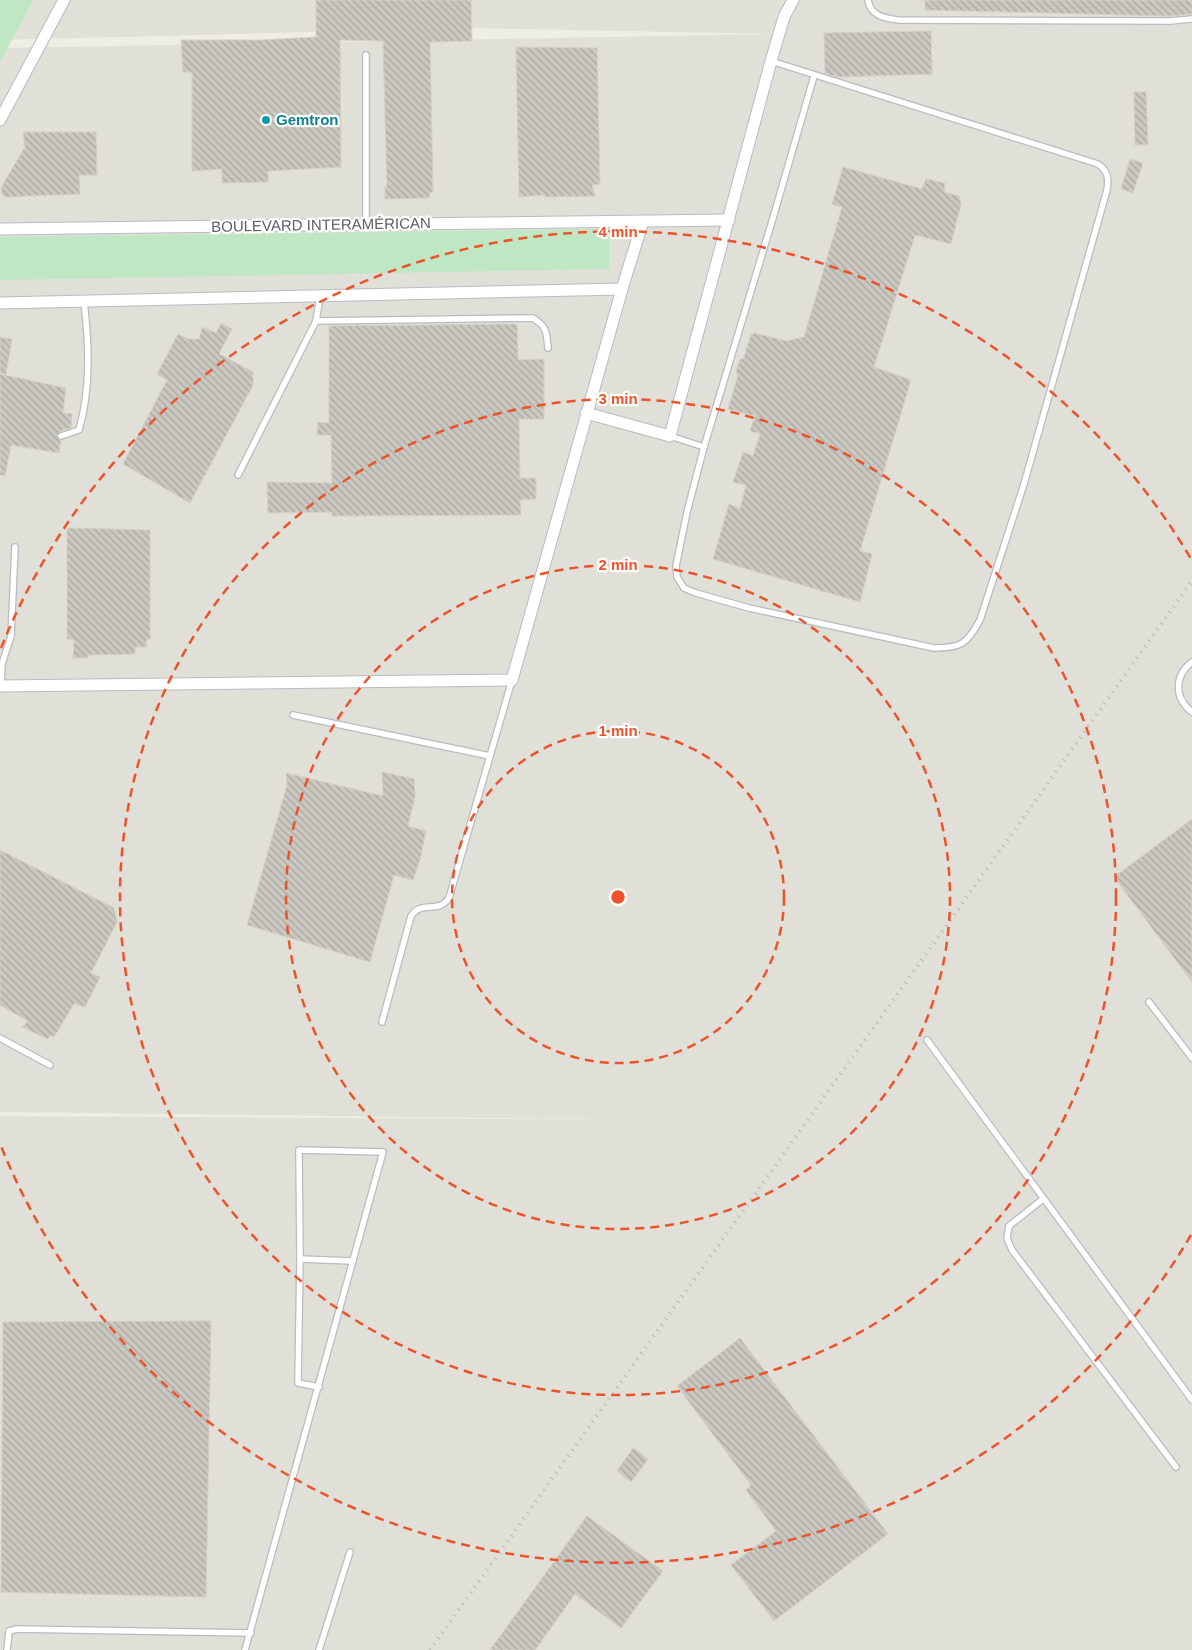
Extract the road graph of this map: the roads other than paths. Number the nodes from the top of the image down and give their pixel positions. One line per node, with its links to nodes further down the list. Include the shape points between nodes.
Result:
1 (64, 0): 8 (street)
2 (793, 0): 6 (street, via 784,17)
3 (868, 0): 4 (lane, via 875,13 898,20)
4 (1192, 19)
5 (366, 54): 11 (lane)
6 (771, 61): 7 (lane); 9 (street)
7 (814, 76): 22 (lane); 22 (lane, via 1098,164 1108,174 1107,190 1024,484 972,636 962,645 934,648 749,608 684,588 676,566)
8 (0, 120)
9 (729, 220): 10 (street, BOULEVARD INTERAMÉRICAN); 21 (street)
10 (643, 221): 11 (street, BOULEVARD INTERAMÉRICAN); 13 (street)
11 (366, 224): 12 (street, BOULEVARD INTERAMÉRICAN)
12 (0, 229)
13 (622, 289): 14 (street); 19 (street)
14 (320, 297): 15 (street); 17 (lane)
15 (84, 301): 16 (street); 20 (lane, via 88,329 85,411 79,430)
16 (0, 303)
17 (316, 321): 18 (lane, via 533,318 546,330); 23 (lane)
18 (548, 348)
19 (586, 413): 21 (street); 26 (street)
20 (61, 436)
21 (670, 436): 22 (lane)
22 (704, 447)
23 (238, 475)
24 (15, 547): 27 (lane, via 11,636 2,664)
25 (1192, 662): 28 (lane, via 1180,675 1178,685 1179,696)
26 (512, 680): 27 (street); 30 (lane)
27 (1, 686)
28 (1192, 712)
29 (293, 716): 30 (lane)
30 (490, 756): 32 (lane, via 449,898 440,906 420,907 411,916)
31 (1149, 1002): 35 (lane)
32 (382, 1022)
33 (0, 1038): 36 (lane)
34 (927, 1040): 37 (lane)
35 (1192, 1058)
36 (50, 1065)
37 (1044, 1199): 41 (lane); 42 (lane, via 1009,1226 1007,1238 1012,1250)
38 (300, 1259): 39 (lane); 39 (lane, via 299,1150 383,1152); 40 (lane, via 298,1383)
39 (353, 1261): 40 (lane)
40 (319, 1387): 44 (lane)
41 (1192, 1400)
42 (1176, 1467)
43 (350, 1552): 47 (lane)
44 (250, 1633): 45 (lane, via 17,1629 9,1631); 46 (lane)
45 (7, 1650)
46 (245, 1650)
47 (320, 1650)

